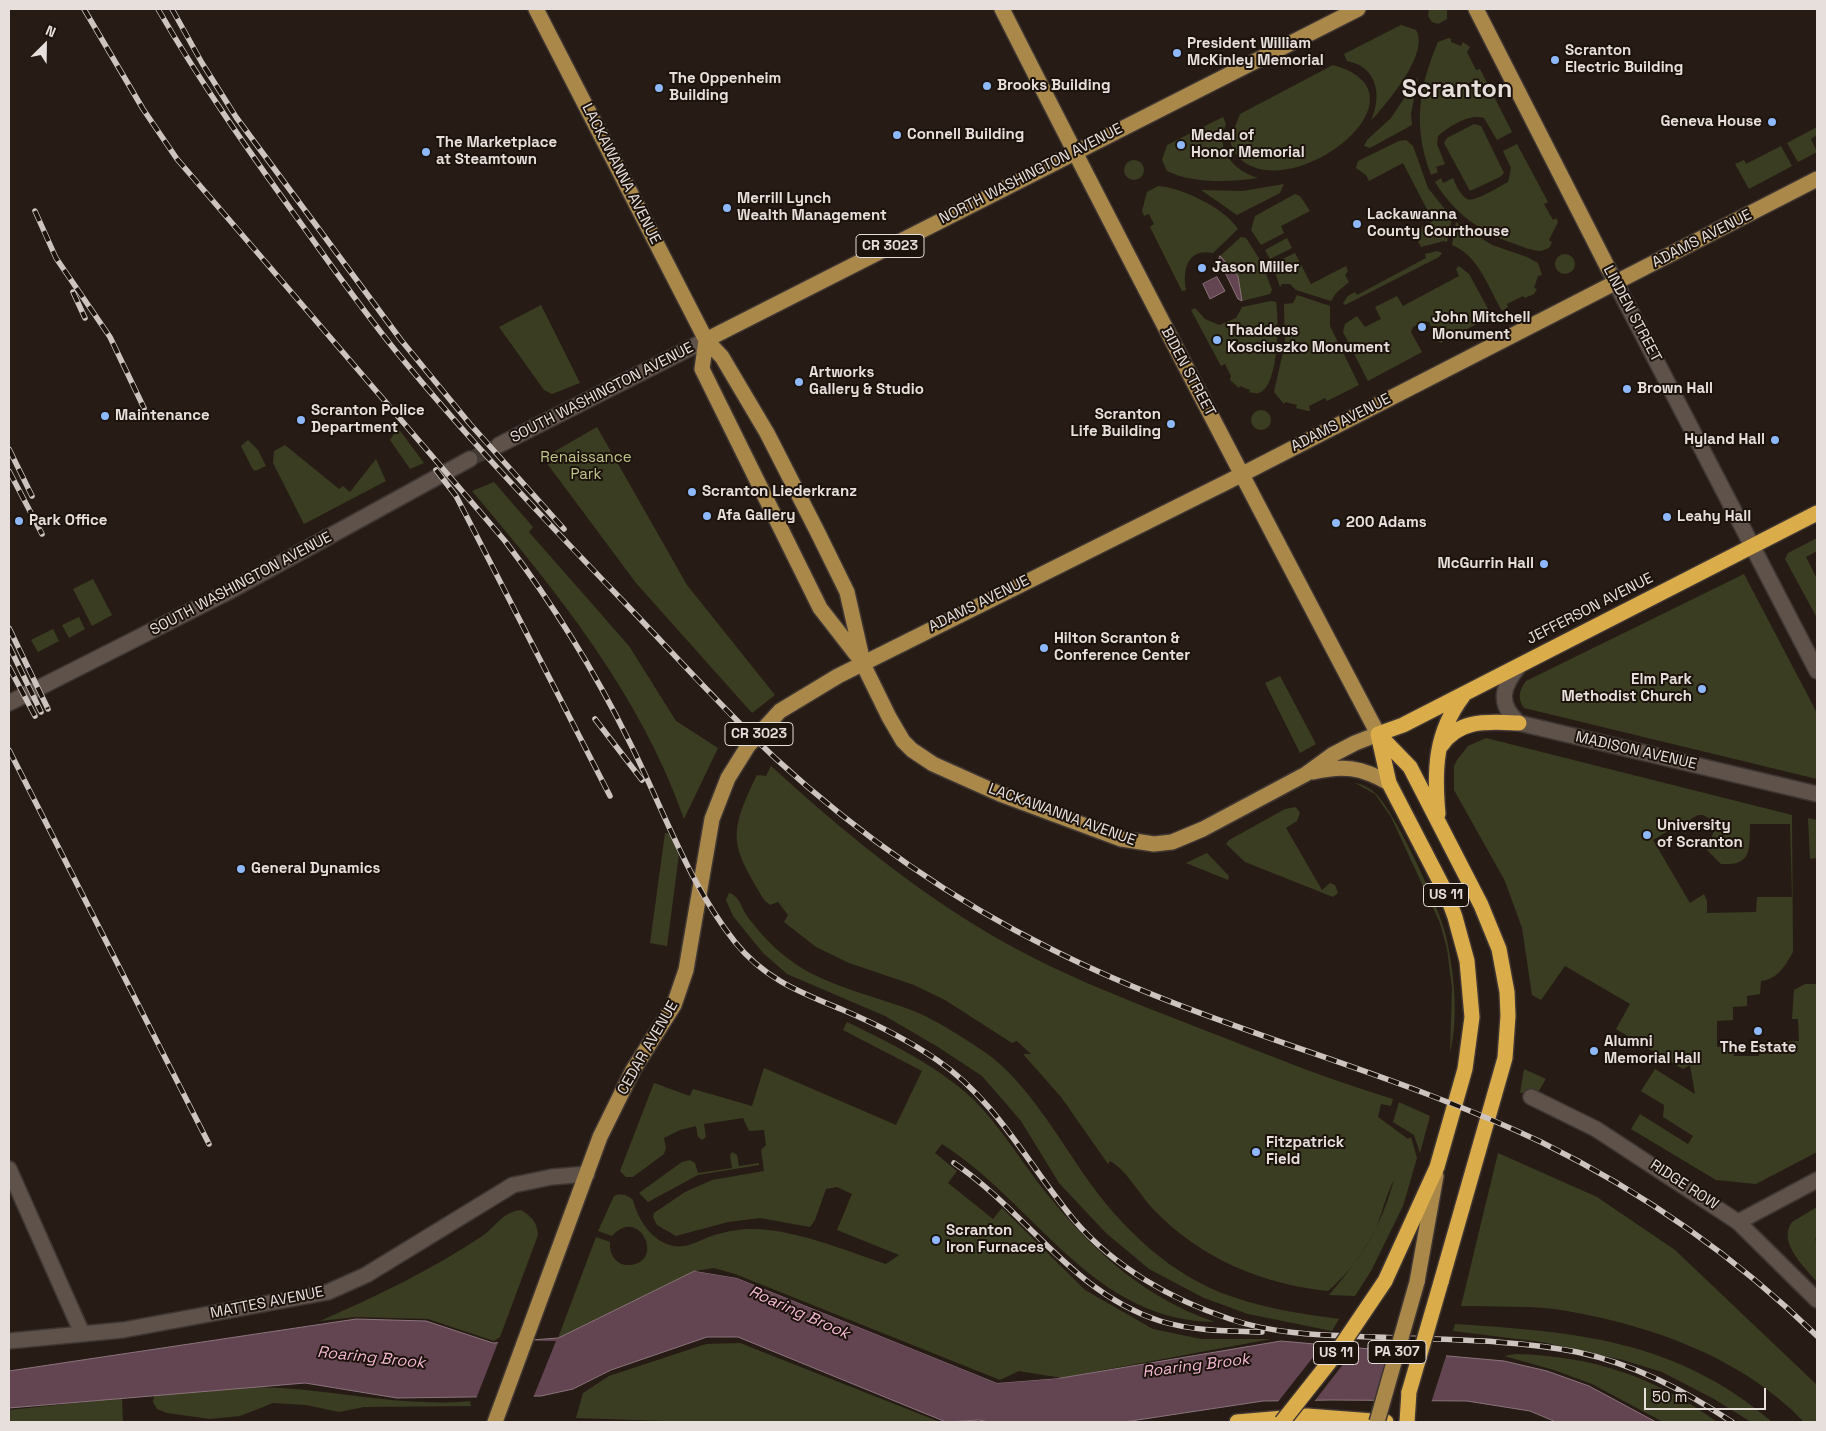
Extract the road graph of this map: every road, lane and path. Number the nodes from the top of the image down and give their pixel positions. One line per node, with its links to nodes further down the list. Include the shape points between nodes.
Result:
1 (1002, 9): 5 (main road, BIDEN STREET)
2 (1358, 9): 5 (main road, NORTH WASHINGTON AVENUE / CR 3023)
3 (1476, 9): 7 (main road, LINDEN STREET)
4 (540, 10): 9 (main road, LACKAWANNA AVENUE)
5 (1075, 152): 9 (main road, NORTH WASHINGTON AVENUE / CR 3023); 12 (main road, BIDEN STREET, via 1192,382)
6 (1817, 179): 8 (main road, ADAMS AVENUE)
7 (1608, 268): 8 (street, LINDEN STREET)
8 (1615, 283): 12 (main road, ADAMS AVENUE); 14 (street, LINDEN STREET)
9 (706, 340): 10 (street, SOUTH WASHINGTON AVENUE); 15 (main road, LACKAWANNA AVENUE, via 722,357 767,433 847,592); 15 (main road, LACKAWANNA AVENUE, via 702,369 820,608)
10 (499, 445)
11 (470, 459): 19 (street, SOUTH WASHINGTON AVENUE, via 228,592)
12 (1243, 473): 15 (main road, ADAMS AVENUE); 21 (main road, BIDEN STREET)
13 (1817, 512): 14 (highway, JEFFERSON AVENUE / US 11)
14 (1754, 545): 16 (highway, JEFFERSON AVENUE / US 11); 17 (street, LINDEN STREET)
15 (862, 662): 23 (main road, LACKAWANNA AVENUE, via 896,730 922,758 1000,794 1121,839 1138,843 1172,842); 30 (main road, CEDAR AVENUE / CR 3023, via 780,711 748,746 712,819 688,963 680,990 633,1070 600,1136)
16 (1519, 666): 18 (highway, JEFFERSON AVENUE / US 11); 20 (street, via 1507,683 1504,701 1506,709)
17 (1817, 671)
18 (1466, 693): 21 (highway, JEFFERSON AVENUE / US 11); 22 (highway, US 11, via 1446,722)
19 (9, 702)
20 (1519, 724): 22 (highway, via 1487,722 1462,726 1445,740); 25 (street, MADISON AVENUE)
21 (1378, 734): 23 (main road, LACKAWANNA AVENUE, via 1332,755); 24 (highway, US 11); 26 (highway, via 1410,767)
22 (1437, 752): 26 (highway, US 11)
23 (1306, 774): 24 (main road, LACKAWANNA AVENUE, via 1345,768 1362,771)
24 (1389, 783): 28 (highway, US 11, via 1447,895 1462,939 1470,981 1472,1017 1469,1052)
25 (1817, 794)
26 (1438, 823): 36 (highway, US 11, bridge, via 1481,905 1499,949 1508,1016 1500,1078)
27 (1530, 1096): 32 (street, RIDGE ROW, via 1596,1129)
28 (1437, 1167): 39 (highway, US 11, bridge, via 1385,1281 1349,1336); 40 (main road, PA 307, bridge, via 1417,1282)
29 (9, 1170): 34 (street)
30 (587, 1174): 34 (street, MATTES AVENUE, via 538,1178 514,1186 366,1275 328,1292 123,1330); 37 (main road, CEDAR AVENUE)
31 (1817, 1180): 32 (street)
32 (1738, 1222): 33 (street, RIDGE ROW)
33 (1817, 1300)
34 (82, 1333): 35 (street, MATTES AVENUE)
35 (9, 1341)
36 (1410, 1392): 42 (main road, US 11); 43 (highway)
37 (495, 1422)
38 (1236, 1422): 41 (highway, via 1307,1416)
39 (1282, 1422)
40 (1377, 1422)
41 (1386, 1422)
42 (1400, 1422)
43 (1407, 1422)

